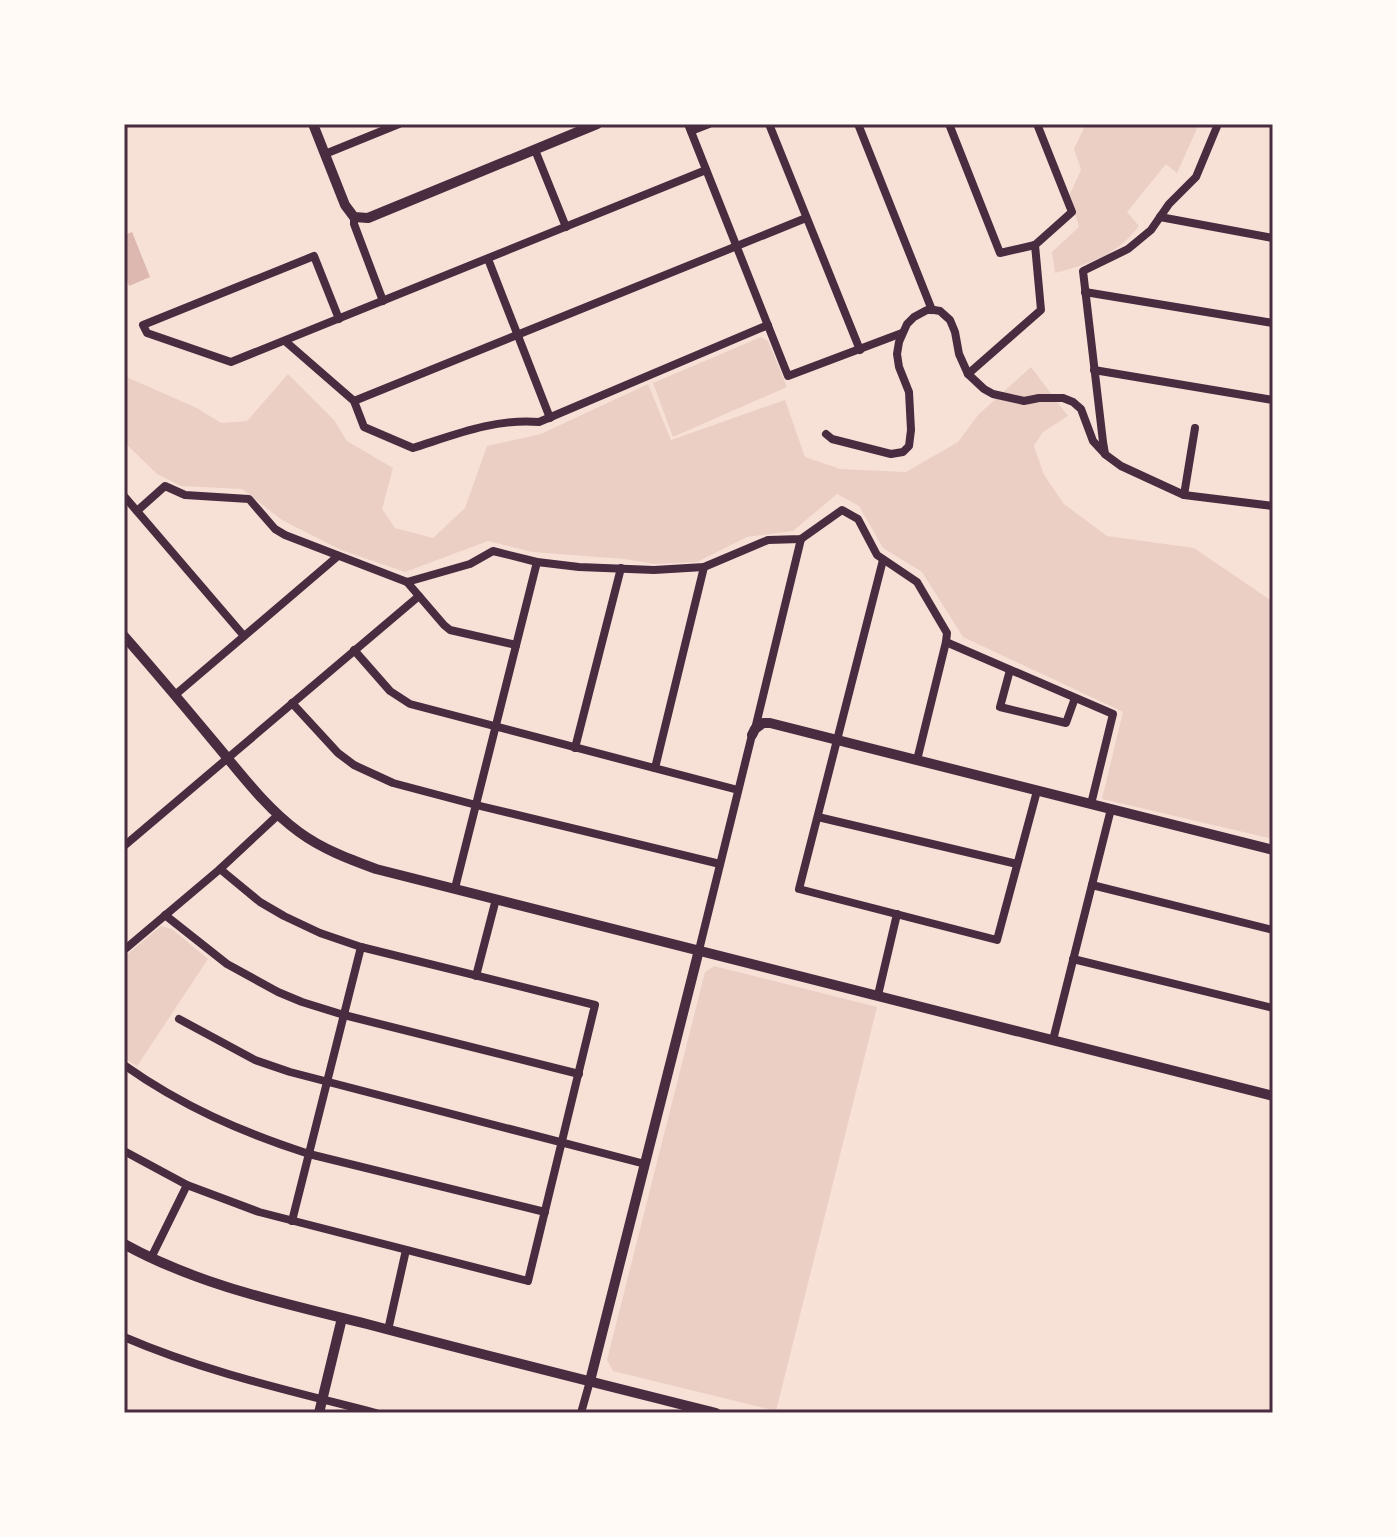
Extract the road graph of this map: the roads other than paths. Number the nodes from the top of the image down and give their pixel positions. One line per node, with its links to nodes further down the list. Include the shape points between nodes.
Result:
1 (313, 124): 13 (street)
2 (399, 124): 13 (street)
3 (597, 124): 10 (street)
4 (709, 124): 11 (street)
5 (769, 124): 17 (street)
6 (858, 124): 25 (street)
7 (949, 124): 20 (street, via 1000,253)
8 (1037, 124): 20 (street, via 1072,212)
9 (1218, 124): 16 (street, via 1196,177)
10 (585, 126): 12 (street)
11 (689, 128): 14 (street)
12 (535, 150): 15 (street, via 368,218); 18 (street)
13 (325, 154): 15 (street)
14 (706, 170): 18 (street); 21 (street)
15 (354, 217): 24 (street)
16 (1160, 217): 19 (street); 23 (street, via 1128,249 1083,271)
17 (806, 218): 21 (street); 32 (street)
18 (566, 227): 22 (street)
19 (1273, 238)
20 (1035, 245): 34 (street, via 1041,310)
21 (737, 246): 28 (street); 30 (street)
22 (488, 259): 24 (street); 30 (street)
23 (1085, 292): 27 (street); 33 (street)
24 (383, 301): 26 (street)
25 (932, 310): 29 (street, via 914,317); 34 (street, via 950,320)
26 (339, 319): 31 (street); 31 (street, via 314,256 143,325 147,333 231,362)
27 (1273, 323)
28 (768, 325): 32 (street, via 788,376); 37 (street)
29 (902, 333): 32 (street); 39 (street, via 897,354 909,392 909,446 891,454)
30 (517, 335): 36 (street); 37 (street)
31 (285, 341): 36 (street)
32 (860, 350)
33 (1094, 370): 35 (street); 40 (street)
34 (968, 374): 40 (street, via 998,396 1073,402)
35 (1273, 400)
36 (354, 401): 37 (street, via 364,427 413,448 485,426)
37 (550, 418)
38 (1195, 428): 41 (street)
39 (826, 434)
40 (1106, 455): 41 (street)
41 (1184, 495): 43 (street)
42 (124, 496): 44 (street)
43 (1273, 506)
44 (137, 511): 46 (street, via 165,486 185,495 249,499 275,529); 54 (street)
45 (801, 539): 47 (street, via 842,510 858,519); 49 (street, via 768,540); 63 (street)
46 (338, 556): 51 (street); 54 (street)
47 (883, 560): 55 (street, via 917,582 947,633); 64 (street)
48 (537, 562): 50 (street); 51 (street, via 493,551 470,564); 56 (street)
49 (704, 567): 50 (street); 68 (street)
50 (621, 568): 65 (street)
51 (407, 582): 52 (street)
52 (419, 596): 56 (street, via 450,630); 57 (street)
53 (124, 636): 59 (street)
54 (244, 636): 59 (street)
55 (946, 642): 58 (street); 67 (street)
56 (516, 645): 62 (street)
57 (354, 650): 61 (street); 62 (street, via 399,699)
58 (1010, 670): 60 (street); 60 (street, via 1000,707 1066,723)
59 (175, 695): 66 (street)
60 (1075, 698): 71 (street, via 1113,714)
61 (292, 703): 66 (street); 72 (street, via 354,765 393,783)
62 (495, 727): 65 (street); 72 (street)
63 (754, 732): 64 (street, via 770,723); 69 (street)
64 (838, 740): 67 (street); 75 (street)
65 (575, 748): 68 (street)
66 (228, 758): 74 (street); 76 (street)
67 (917, 760): 70 (street)
68 (655, 768): 69 (street)
69 (738, 790): 78 (street)
70 (1037, 791): 71 (street); 79 (street)
71 (1091, 804): 73 (street)
72 (476, 805): 78 (street); 82 (street)
73 (1111, 809): 77 (street); 81 (street)
74 (278, 815): 80 (street); 82 (street, via 328,850 376,869)
75 (818, 817): 79 (street); 84 (street, via 799,889)
76 (124, 846)
77 (1273, 850)
78 (720, 864): 89 (street)
79 (1017, 864): 84 (street, via 997,940)
80 (220, 869): 85 (street); 87 (street, via 284,916)
81 (1092, 885): 86 (street); 90 (street)
82 (455, 888): 83 (street)
83 (496, 899): 89 (street); 91 (street)
84 (897, 914): 92 (street)
85 (165, 915): 88 (street); 94 (street, via 257,981)
86 (1273, 930)
87 (361, 947): 91 (street); 94 (street)
88 (124, 950)
89 (699, 950): 92 (street); 104 (street)
90 (1073, 959): 93 (street); 96 (street)
91 (476, 976): 98 (street, via 595,1005)
92 (878, 995): 96 (street)
93 (1273, 1008)
94 (344, 1015): 98 (street); 99 (street)
95 (179, 1019): 99 (street, via 255,1060)
96 (1053, 1040): 100 (street)
97 (124, 1065): 103 (street, via 208,1116)
98 (579, 1074): 101 (street)
99 (327, 1083): 101 (street); 103 (street)
100 (1273, 1096)
101 (562, 1143): 104 (street); 106 (street)
102 (124, 1151): 105 (street)
103 (309, 1154): 106 (street); 107 (street)
104 (645, 1164): 114 (street)
105 (187, 1185): 107 (street); 110 (street)
106 (545, 1212): 109 (street, via 528,1281)
107 (292, 1221): 109 (street)
108 (124, 1244): 110 (street)
109 (406, 1250): 112 (street)
110 (151, 1258): 111 (street, via 233,1289)
111 (342, 1318): 112 (street); 115 (street)
112 (388, 1330): 114 (street)
113 (124, 1337): 115 (street, via 211,1370)
114 (590, 1381): 118 (street); 119 (street)
115 (322, 1399): 116 (street); 117 (street)
116 (319, 1413)
117 (376, 1413)
118 (581, 1413)
119 (716, 1413)

